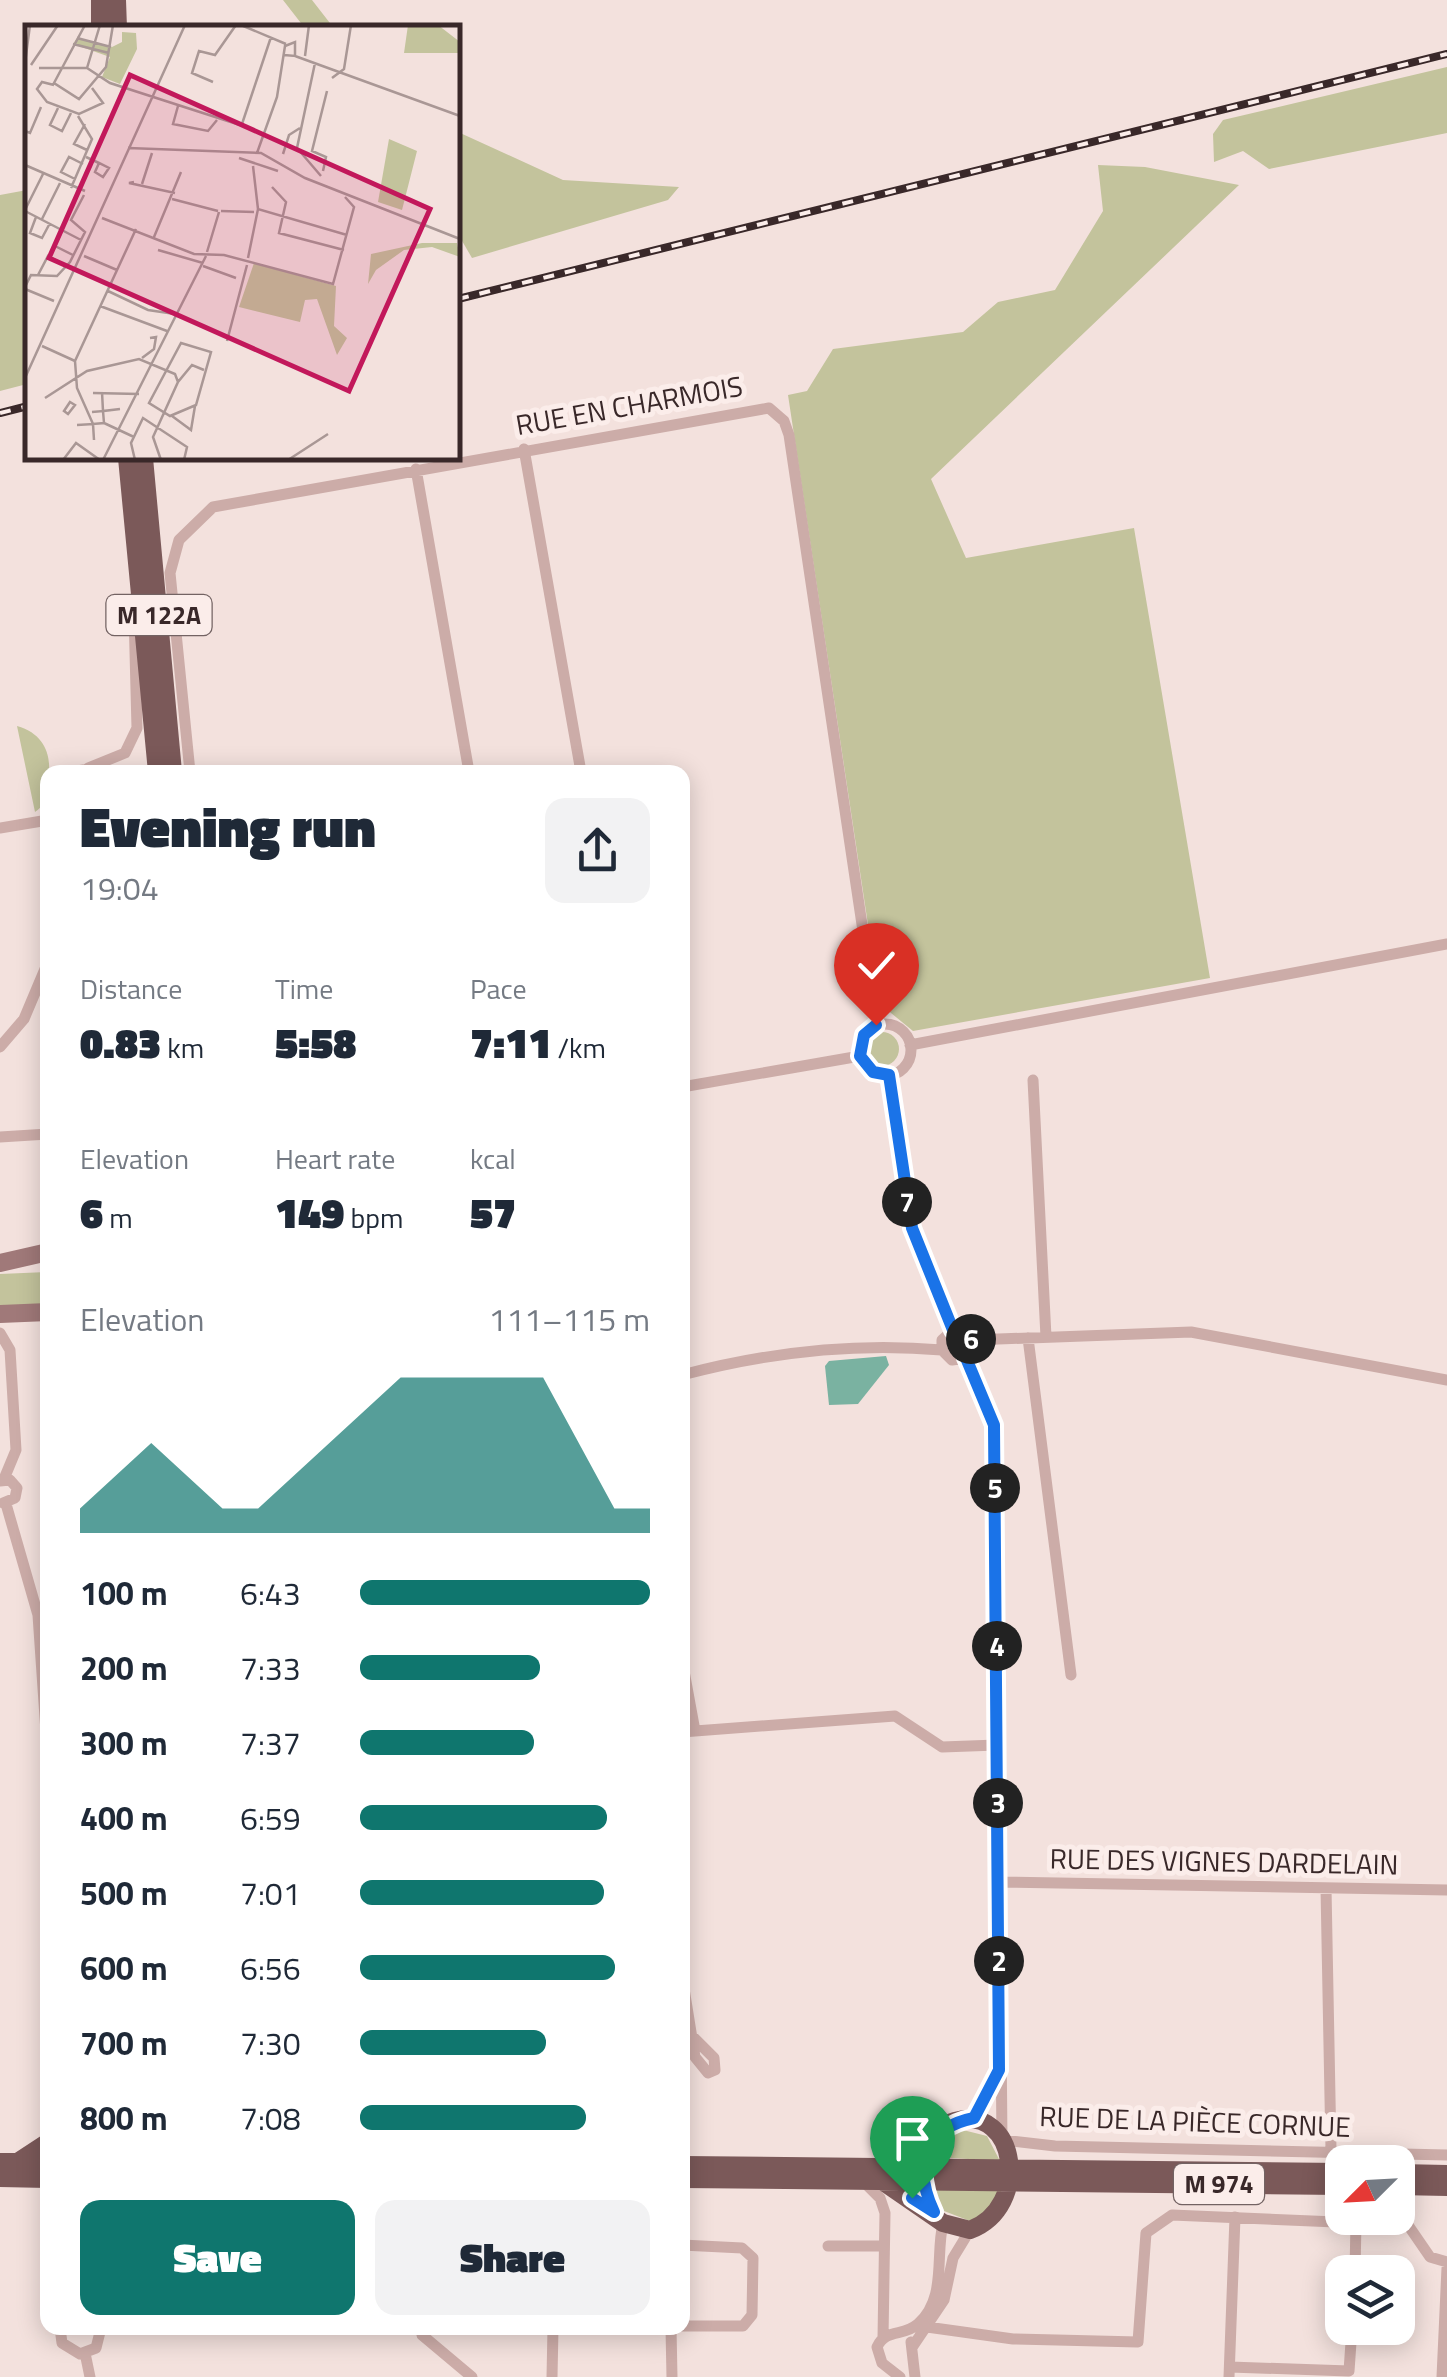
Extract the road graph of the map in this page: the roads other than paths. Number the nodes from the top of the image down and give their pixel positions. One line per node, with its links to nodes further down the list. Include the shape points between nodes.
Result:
1 (117, 0): 2 (main road)
2 (118, 25)
3 (524, 450): 6 (street, RUE EN CHARMOIS); 13 (street); 18 (street, RUE EN CHARMOIS, via 760,407 784,421)
4 (127, 460): 7 (main road, M 122A)
5 (144, 460): 10 (main road, M 122A)
6 (416, 469): 11 (street, RUE EN CHARMOIS, via 225,505 199,516 180,540 170,573); 12 (street)
7 (137, 564): 8 (street, via 137,728 125,753); 9 (main road, M 122A)
8 (102, 765)
9 (156, 765)
10 (172, 765)
11 (189, 765)
12 (469, 765)
13 (580, 765)
14 (40, 820): 15 (street)
15 (0, 828)
16 (1447, 944): 19 (street)
17 (40, 981): 20 (street, via 24,1019)
18 (876, 1025): 19 (street, via 897,1027); 21 (street, via 864,1035)
19 (910, 1045): 22 (street, via 908,1062)
20 (0, 1047)
21 (860, 1056): 22 (street, via 873,1072); 24 (street)
22 (889, 1075): 32 (street, via 912,1228)
23 (1033, 1080): 34 (street)
24 (690, 1086)
25 (40, 1134): 26 (street)
26 (0, 1137)
27 (40, 1254): 29 (main road)
28 (40, 1265): 29 (main road)
29 (0, 1266)
30 (0, 1314): 31 (main road)
31 (40, 1314)
32 (953, 1330): 36 (street); 37 (street)
33 (0, 1332): 41 (street, via 10,1350 16,1450)
34 (1046, 1337): 35 (street); 40 (street, via 1191,1332)
35 (1028, 1338): 36 (street); 44 (street)
36 (972, 1340): 38 (street)
37 (942, 1350): 38 (street, via 952,1360); 39 (street, via 893,1344 821,1348)
38 (966, 1358): 46 (street, via 994,1425)
39 (690, 1373)
40 (1446, 1384)
41 (2, 1480): 42 (street, via 17,1488 16,1498)
42 (3, 1503): 43 (street)
43 (40, 1631)
44 (1071, 1675)
45 (690, 1732): 46 (street, via 894,1716 942,1747)
46 (997, 1746): 47 (street)
47 (1000, 1882): 48 (street, RUE DES VIGNES DARDELAIN); 52 (street)
48 (1326, 1888): 49 (street, RUE DES VIGNES DARDELAIN); 56 (street)
49 (1447, 1890)
50 (690, 2017): 51 (street)
51 (694, 2038)
52 (999, 2070): 53 (street); 55 (street)
53 (974, 2118): 54 (main road); 55 (main road)
54 (937, 2133): 66 (main road); 69 (main road)
55 (1002, 2140): 58 (street, RUE DE LA PIÈCE CORNUE); 70 (main road); 71 (main road)
56 (1332, 2145)
57 (40, 2148): 63 (main road)
58 (1325, 2150)
59 (1415, 2154): 60 (street, RUE DE LA PIÈCE CORNUE)
60 (1447, 2155)
61 (40, 2163): 63 (main road)
62 (690, 2165): 69 (main road, M 974)
63 (13, 2168): 68 (main road); 72 (main road); 76 (main road)
64 (1325, 2172): 71 (main road, M 974)
65 (1415, 2173): 67 (main road)
66 (924, 2174): 69 (main road, M 974); 70 (main road, M 974); 79 (main road)
67 (1447, 2174)
68 (40, 2176)
69 (876, 2176): 73 (main road, M 974); 79 (main road); 86 (street)
70 (1009, 2176): 71 (main road, M 974); 78 (main road)
71 (1052, 2176): 74 (main road, M 974); 78 (main road)
72 (0, 2178)
73 (690, 2179)
74 (1325, 2185)
75 (1415, 2186): 77 (main road)
76 (40, 2187)
77 (1447, 2187)
78 (1005, 2203): 82 (main road, via 994,2218)
79 (938, 2218): 82 (main road); 90 (street, via 935,2299 918,2324)
80 (1236, 2218): 81 (street); 89 (street, via 1162,2218 1146,2233 1138,2342 1017,2339); 100 (street)
81 (1325, 2221)
82 (970, 2230): 89 (street)
83 (1415, 2235): 87 (street, via 1430,2258)
84 (690, 2245): 88 (street, via 742,2248 753,2258 752,2315 743,2326)
85 (828, 2246): 86 (street)
86 (884, 2246): 96 (street)
87 (1447, 2265): 107 (street)
88 (690, 2326)
89 (927, 2327): 98 (street)
90 (900, 2333): 96 (street); 98 (street)
91 (62, 2335): 99 (street, via 66,2347)
92 (100, 2335): 99 (street)
93 (422, 2335): 103 (street)
94 (553, 2335): 104 (street)
95 (672, 2335): 105 (street)
96 (883, 2338): 101 (street, via 877,2353)
97 (1351, 2345): 100 (street, via 1349,2370)
98 (913, 2350): 101 (street); 106 (street)
99 (85, 2354): 102 (street)
100 (1230, 2372)
101 (896, 2373)
102 (90, 2377)
103 (472, 2377)
104 (552, 2377)
105 (672, 2377)
106 (915, 2377)
107 (1442, 2377)

